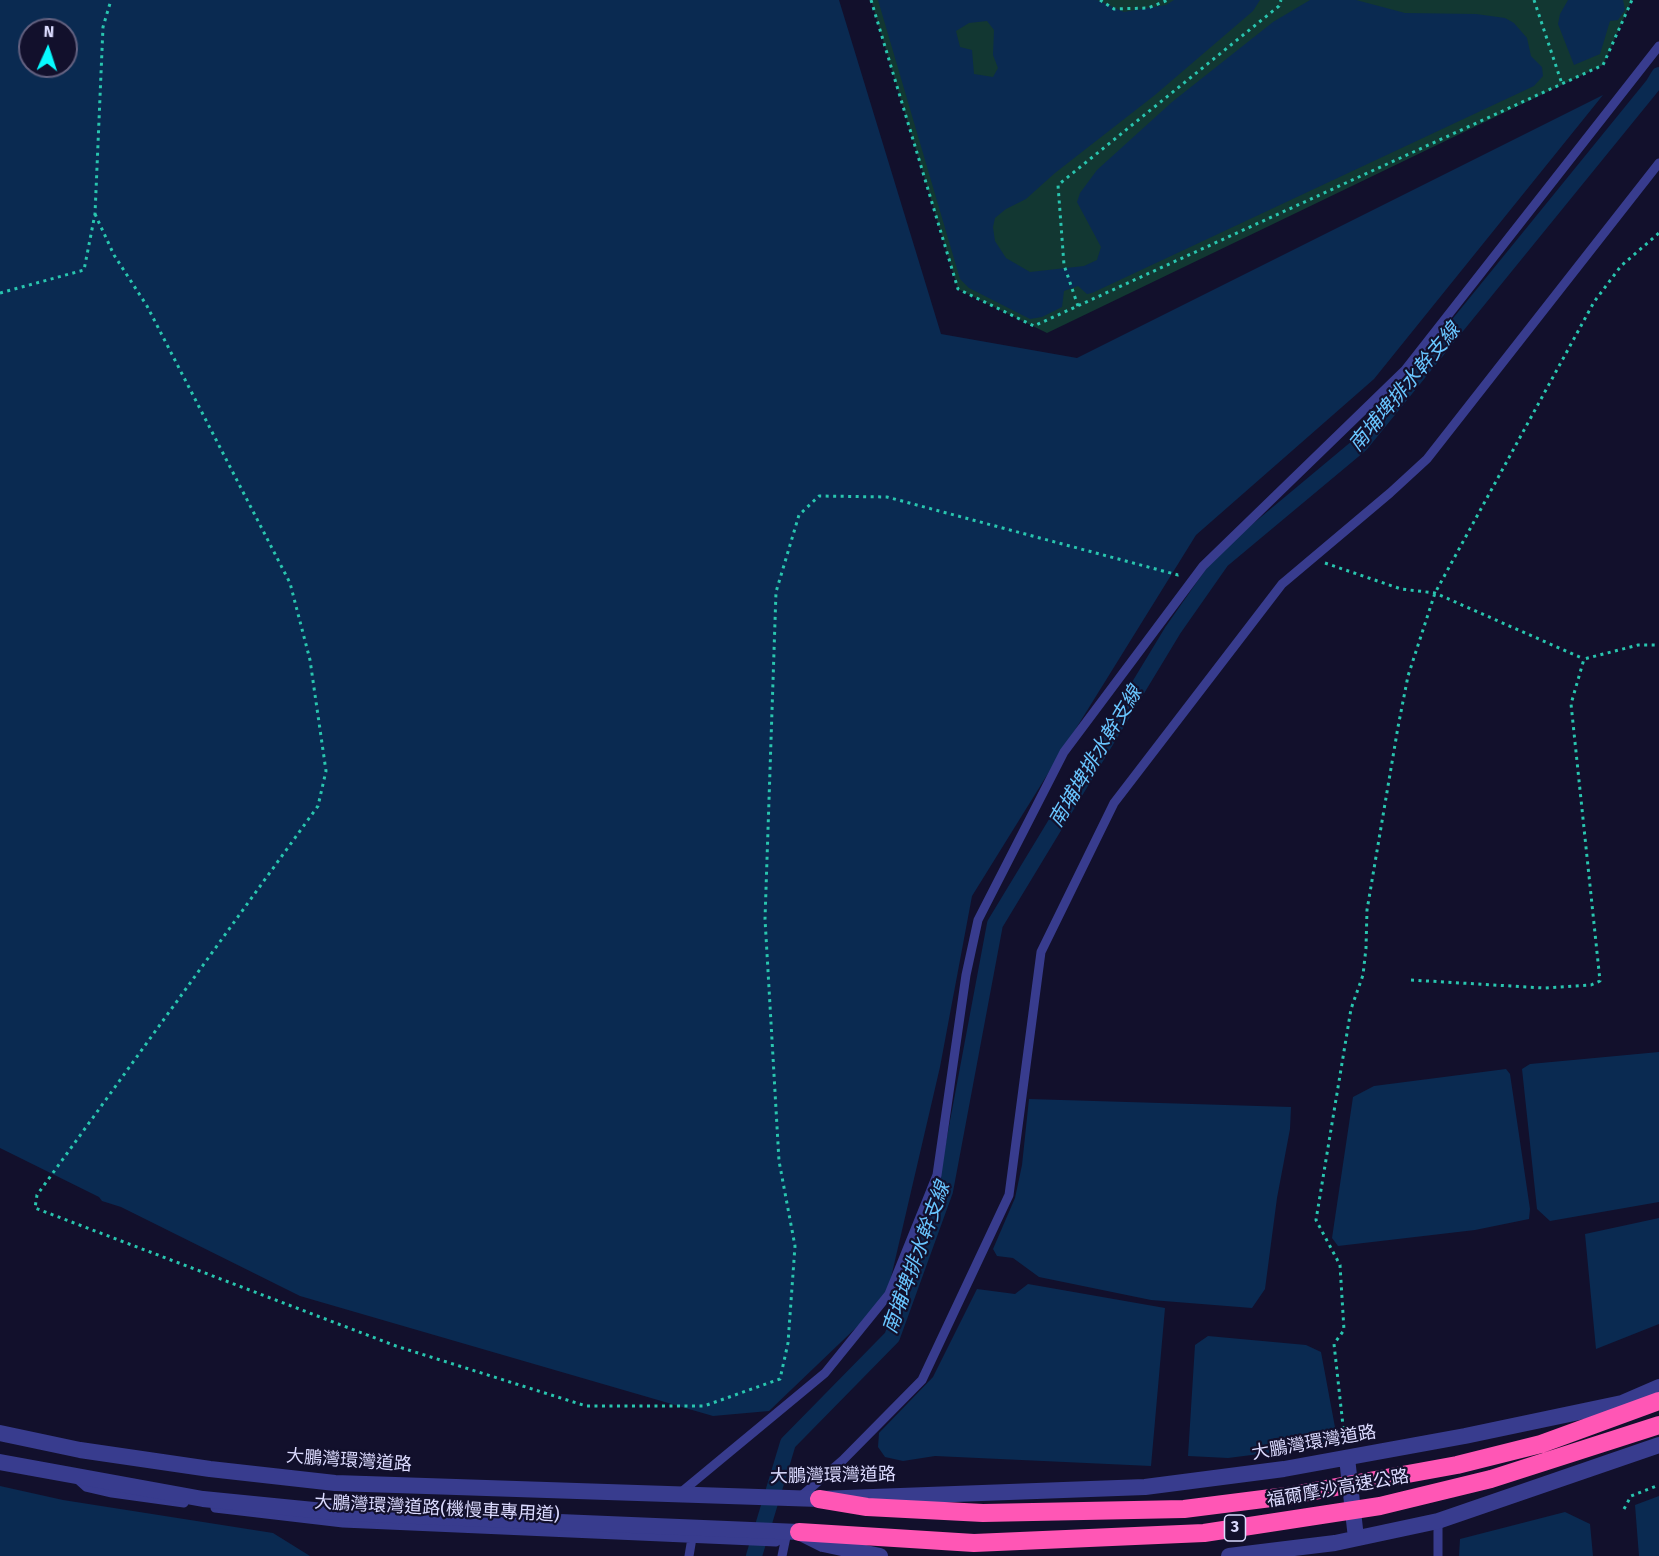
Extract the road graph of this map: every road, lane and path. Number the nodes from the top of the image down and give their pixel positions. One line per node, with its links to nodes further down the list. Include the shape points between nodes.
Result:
1 (111, 0): 11 (path, via 103,27)
2 (870, 0): 14 (path, via 958,289 1035,326)
3 (1100, 0): 4 (path, via 1114,9 1148,8)
4 (1168, 0)
5 (1281, 0): 14 (path, via 1279,6 1058,185 1064,266)
6 (1534, 0): 9 (path)
7 (1632, 0): 9 (path, via 1603,65)
8 (1659, 46): 16 (lane, via 1405,370)
9 (1562, 84): 14 (path)
10 (1659, 163): 15 (lane, via 1427,459)
11 (95, 214): 13 (path, via 84,270); 16 (path, via 290,583 310,660 326,771 318,806 37,1195 35,1208 396,1346 586,1406 704,1406 780,1379 788,1343 795,1246 779,1161 765,919 776,592 800,515 819,496 887,496 1178,575)
12 (1659, 233): 17 (path, via 1621,266 1594,303)
13 (0, 293)
14 (1078, 306)
15 (1312, 558): 17 (path, via 1401,589); 32 (lane, via 1282,584 1114,803 1041,952 1009,1195 922,1380 843,1460)
16 (1203, 566): 31 (lane, via 1064,752 978,920 966,975 937,1174 889,1294 825,1373)
17 (1435, 593): 19 (path); 27 (path, via 1408,676 1398,727 1367,910 1363,975 1351,1009 1316,1220 1340,1265 1344,1330 1334,1344)
18 (1659, 645): 19 (path, via 1638,645)
19 (1584, 659): 20 (path, via 1571,704 1600,981 1544,988)
20 (1412, 980)
21 (1659, 1387): 27 (street, 大鵬灣環灣道路, via 1622,1403)
22 (1659, 1401): 33 (highway, 福爾摩沙高速公路 / 3, via 1540,1444 1457,1464 1287,1496 1185,1509 983,1513 867,1507)
23 (1659, 1425): 37 (highway, 福爾摩沙高速公路 / 3, via 1491,1479 1380,1506 1204,1533 974,1544)
24 (0, 1432): 26 (street, 大鵬灣環灣道路)
25 (1659, 1445): 35 (street)
26 (80, 1450): 29 (street); 31 (street, 大鵬灣環灣道路, via 335,1483)
27 (1347, 1458): 33 (street, 大鵬灣環灣道路, via 1145,1487); 39 (street)
28 (0, 1462): 29 (street)
29 (74, 1477): 36 (street, via 203,1499 344,1513); 38 (lane, 大鵬灣環灣道路(機慢車專用道), via 86,1487 112,1493 343,1523)
30 (1659, 1485): 34 (path, via 1631,1496)
31 (679, 1494): 32 (street, 大鵬灣環灣道路)
32 (798, 1498): 33 (street, 大鵬灣環灣道路)
33 (819, 1499)
34 (1624, 1509)
35 (1438, 1521): 39 (street); 44 (lane)
36 (725, 1534): 37 (street); 38 (lane, 大鵬灣環灣道路(機慢車專用道))
37 (789, 1534): 41 (lane); 42 (street)
38 (692, 1538): 40 (lane)
39 (1356, 1538): 43 (street)
40 (689, 1556)
41 (782, 1556)
42 (880, 1556)
43 (1229, 1556)
44 (1438, 1556)

